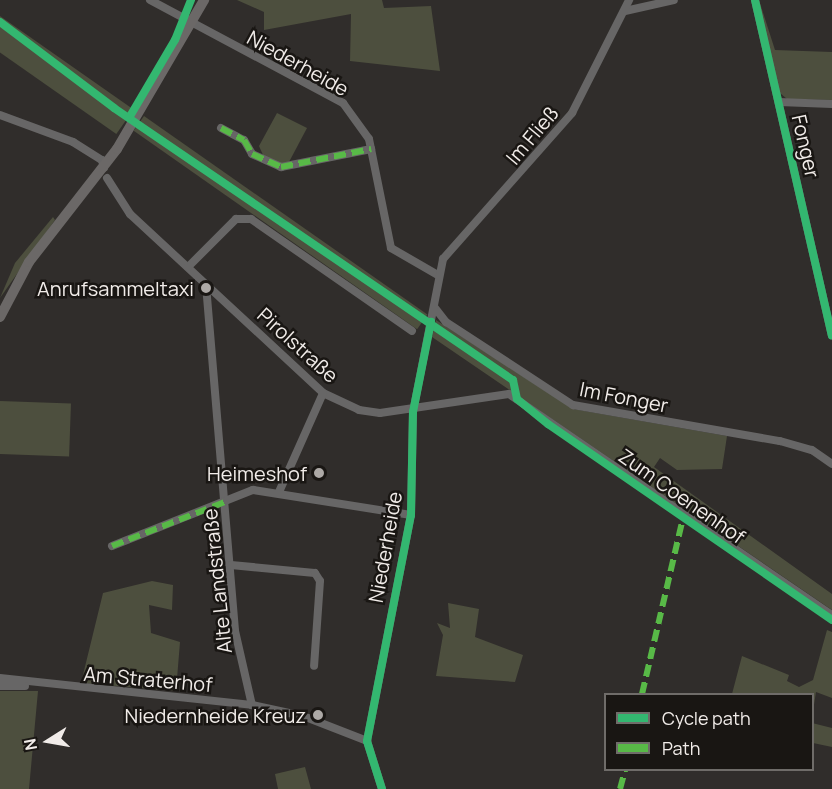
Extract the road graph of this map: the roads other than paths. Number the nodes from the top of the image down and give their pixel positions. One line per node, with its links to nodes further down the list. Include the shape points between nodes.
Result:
1 (150, 0): 7 (street, Niederheide)
2 (204, 0): 7 (street)
3 (629, 0): 6 (street, Im Fließ)
4 (674, 0): 6 (street)
5 (755, 0): 8 (street, Fonger)
6 (625, 11): 15 (street, Im Fließ, via 572,113 450,246)
7 (191, 23): 12 (street, Niederheide, via 343,103); 13 (street)
8 (778, 102): 9 (street); 20 (street, Fonger)
9 (832, 104)
10 (0, 115): 13 (street, via 73,142 102,160)
11 (221, 128): 12 (street, via 244,140 252,154 281,167)
12 (371, 149): 15 (street, Niederheide, via 391,248)
13 (106, 173): 14 (street, via 130,214); 18 (street, via 29,262)
14 (188, 267): 16 (street); 19 (street, via 236,219 251,219)
15 (438, 275): 17 (street, Niederheide)
16 (206, 285): 21 (street, Pirolstraße); 25 (street, Alte Landstraße)
17 (435, 308): 22 (street, Niederheide); 23 (street, Im Fonger, via 446,322 573,405 780,441 812,450)
18 (0, 317)
19 (412, 331)
20 (832, 335)
21 (323, 393): 22 (street, Pirolstraße, via 359,410); 24 (street)
22 (413, 412): 26 (street, Niederheide); 29 (street, Zum Coenenhof, via 509,394)
23 (832, 464)
24 (279, 492): 25 (street, via 253,490); 26 (street)
25 (225, 502): 27 (street); 28 (street, Alte Landstraße)
26 (411, 515): 33 (street, Niederheide)
27 (112, 546)
28 (231, 565): 30 (street, via 315,573 320,581); 32 (street, Alte Landstraße, via 236,631)
29 (831, 617)
30 (314, 666)
31 (1, 685): 32 (street, Am Straterhof, via 41,685)
32 (252, 705): 33 (street, via 320,721)
33 (366, 741): 34 (street)
34 (382, 789)

